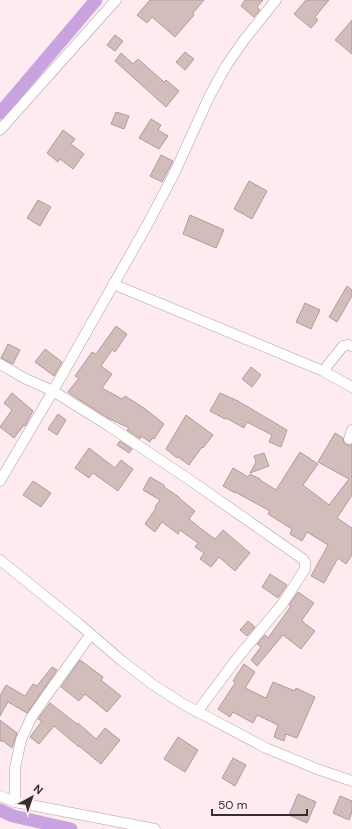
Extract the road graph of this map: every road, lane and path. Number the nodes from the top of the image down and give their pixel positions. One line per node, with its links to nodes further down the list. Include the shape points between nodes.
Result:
1 (116, 0): 3 (street)
2 (276, 0): 4 (street, via 244,40 223,72 159,204)
3 (0, 130)
4 (113, 284): 7 (street); 9 (street)
5 (352, 346): 7 (street, via 343,346)
6 (0, 364): 9 (street)
7 (322, 371): 8 (street)
8 (352, 387)
9 (53, 391): 10 (street); 13 (street, via 187,478 305,562 305,569 282,603)
10 (0, 481)
11 (0, 560): 12 (street)
12 (91, 634): 13 (street, via 152,684); 16 (street, via 31,718 21,740 15,768)
13 (197, 712): 14 (street, via 266,748)
14 (352, 782)
15 (0, 796): 16 (street)
16 (15, 802): 17 (street)
17 (154, 829)

